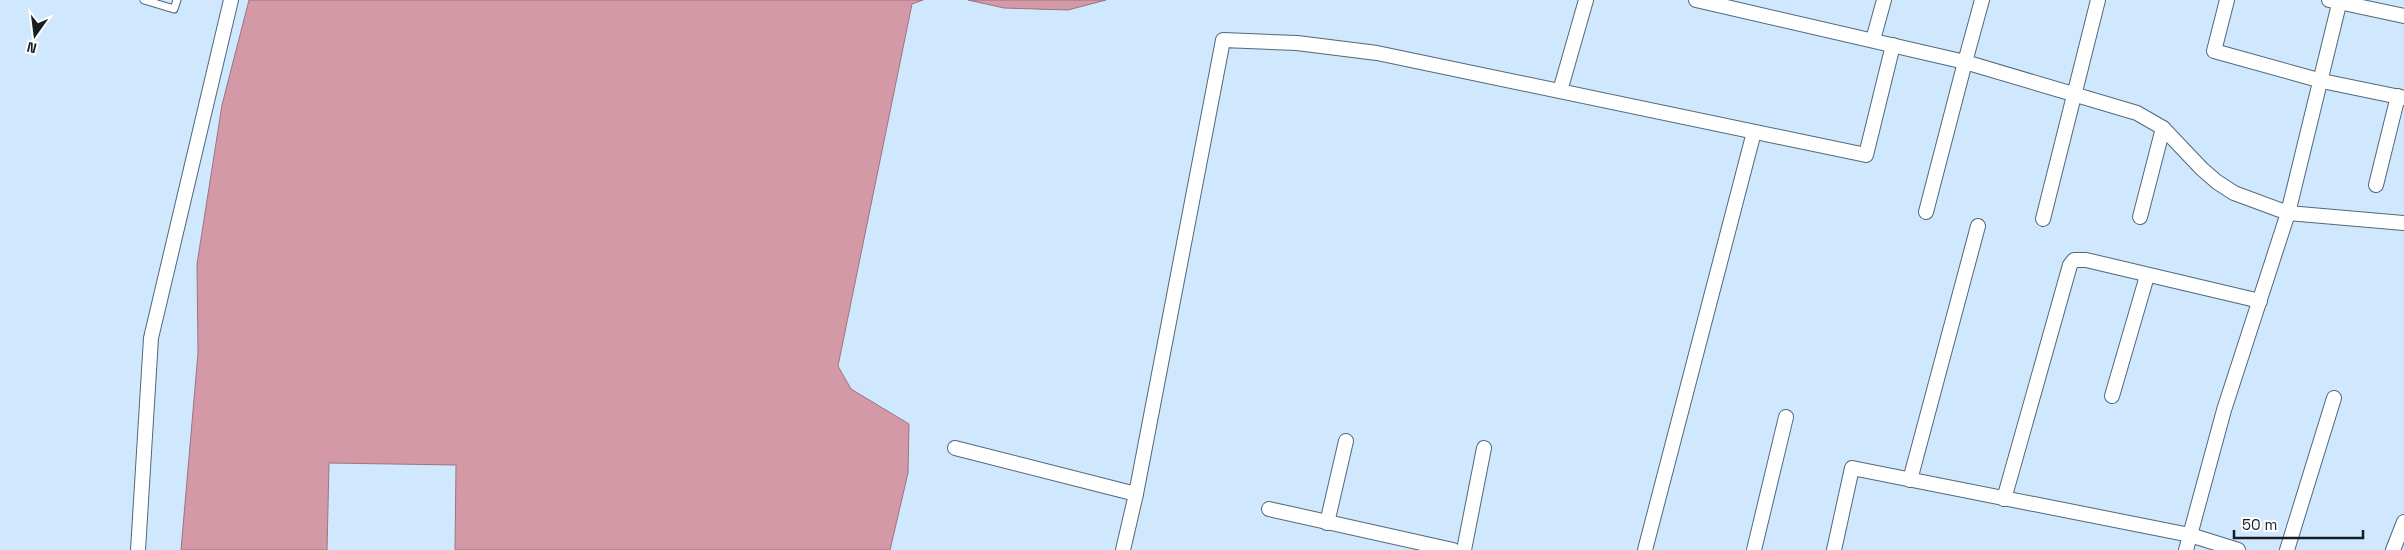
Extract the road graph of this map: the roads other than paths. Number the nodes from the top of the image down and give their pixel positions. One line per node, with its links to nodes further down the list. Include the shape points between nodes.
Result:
1 (144, 0): 2 (lane, via 174,9)
2 (177, 0)
3 (231, 0): 43 (street, via 152,338)
4 (1586, 0): 16 (street)
5 (1696, 0): 12 (street)
6 (1884, 0): 12 (street)
7 (1982, 0): 14 (street)
8 (2098, 0): 17 (street)
9 (2227, 0): 15 (street, via 2214,51)
10 (2336, 1): 11 (street); 15 (street)
11 (2404, 16)
12 (1873, 40): 13 (street)
13 (1893, 45): 14 (street); 20 (street, via 1866,155)
14 (1965, 62): 17 (street); 22 (street)
15 (2322, 81): 18 (street); 23 (street)
16 (1560, 91): 20 (street); 37 (street, via 1377,53 1223,40)
17 (2076, 94): 19 (street, via 2137,113); 25 (street)
18 (2401, 97): 21 (street)
19 (2163, 128): 23 (street, via 2217,182 2234,193); 24 (street)
20 (1754, 132): 47 (street)
21 (2376, 185)
22 (1926, 212)
23 (2288, 213): 26 (street); 29 (street)
24 (2140, 217)
25 (2043, 219)
26 (2404, 223)
27 (1978, 226): 36 (street)
28 (2147, 276): 29 (street); 30 (street); 38 (street, via 2086,260 2074,260 2070,265)
29 (2260, 301): 42 (street, via 2224,410)
30 (2112, 396)
31 (2334, 398): 52 (street)
32 (1786, 417): 48 (street)
33 (1346, 441): 41 (street)
34 (955, 448): 37 (street)
35 (1484, 448): 46 (street)
36 (1910, 480): 38 (street); 49 (street, via 1852,468)
37 (1136, 494): 44 (street)
38 (2004, 499): 42 (street)
39 (1269, 510): 41 (street)
40 (2404, 522): 53 (street)
41 (1327, 523): 45 (street)
42 (2190, 535): 50 (street); 51 (street)
43 (138, 550)
44 (1123, 550)
45 (1453, 550)
46 (1464, 550)
47 (1645, 550)
48 (1754, 550)
49 (1834, 550)
50 (2186, 550)
51 (2238, 550)
52 (2287, 550)
53 (2393, 550)

